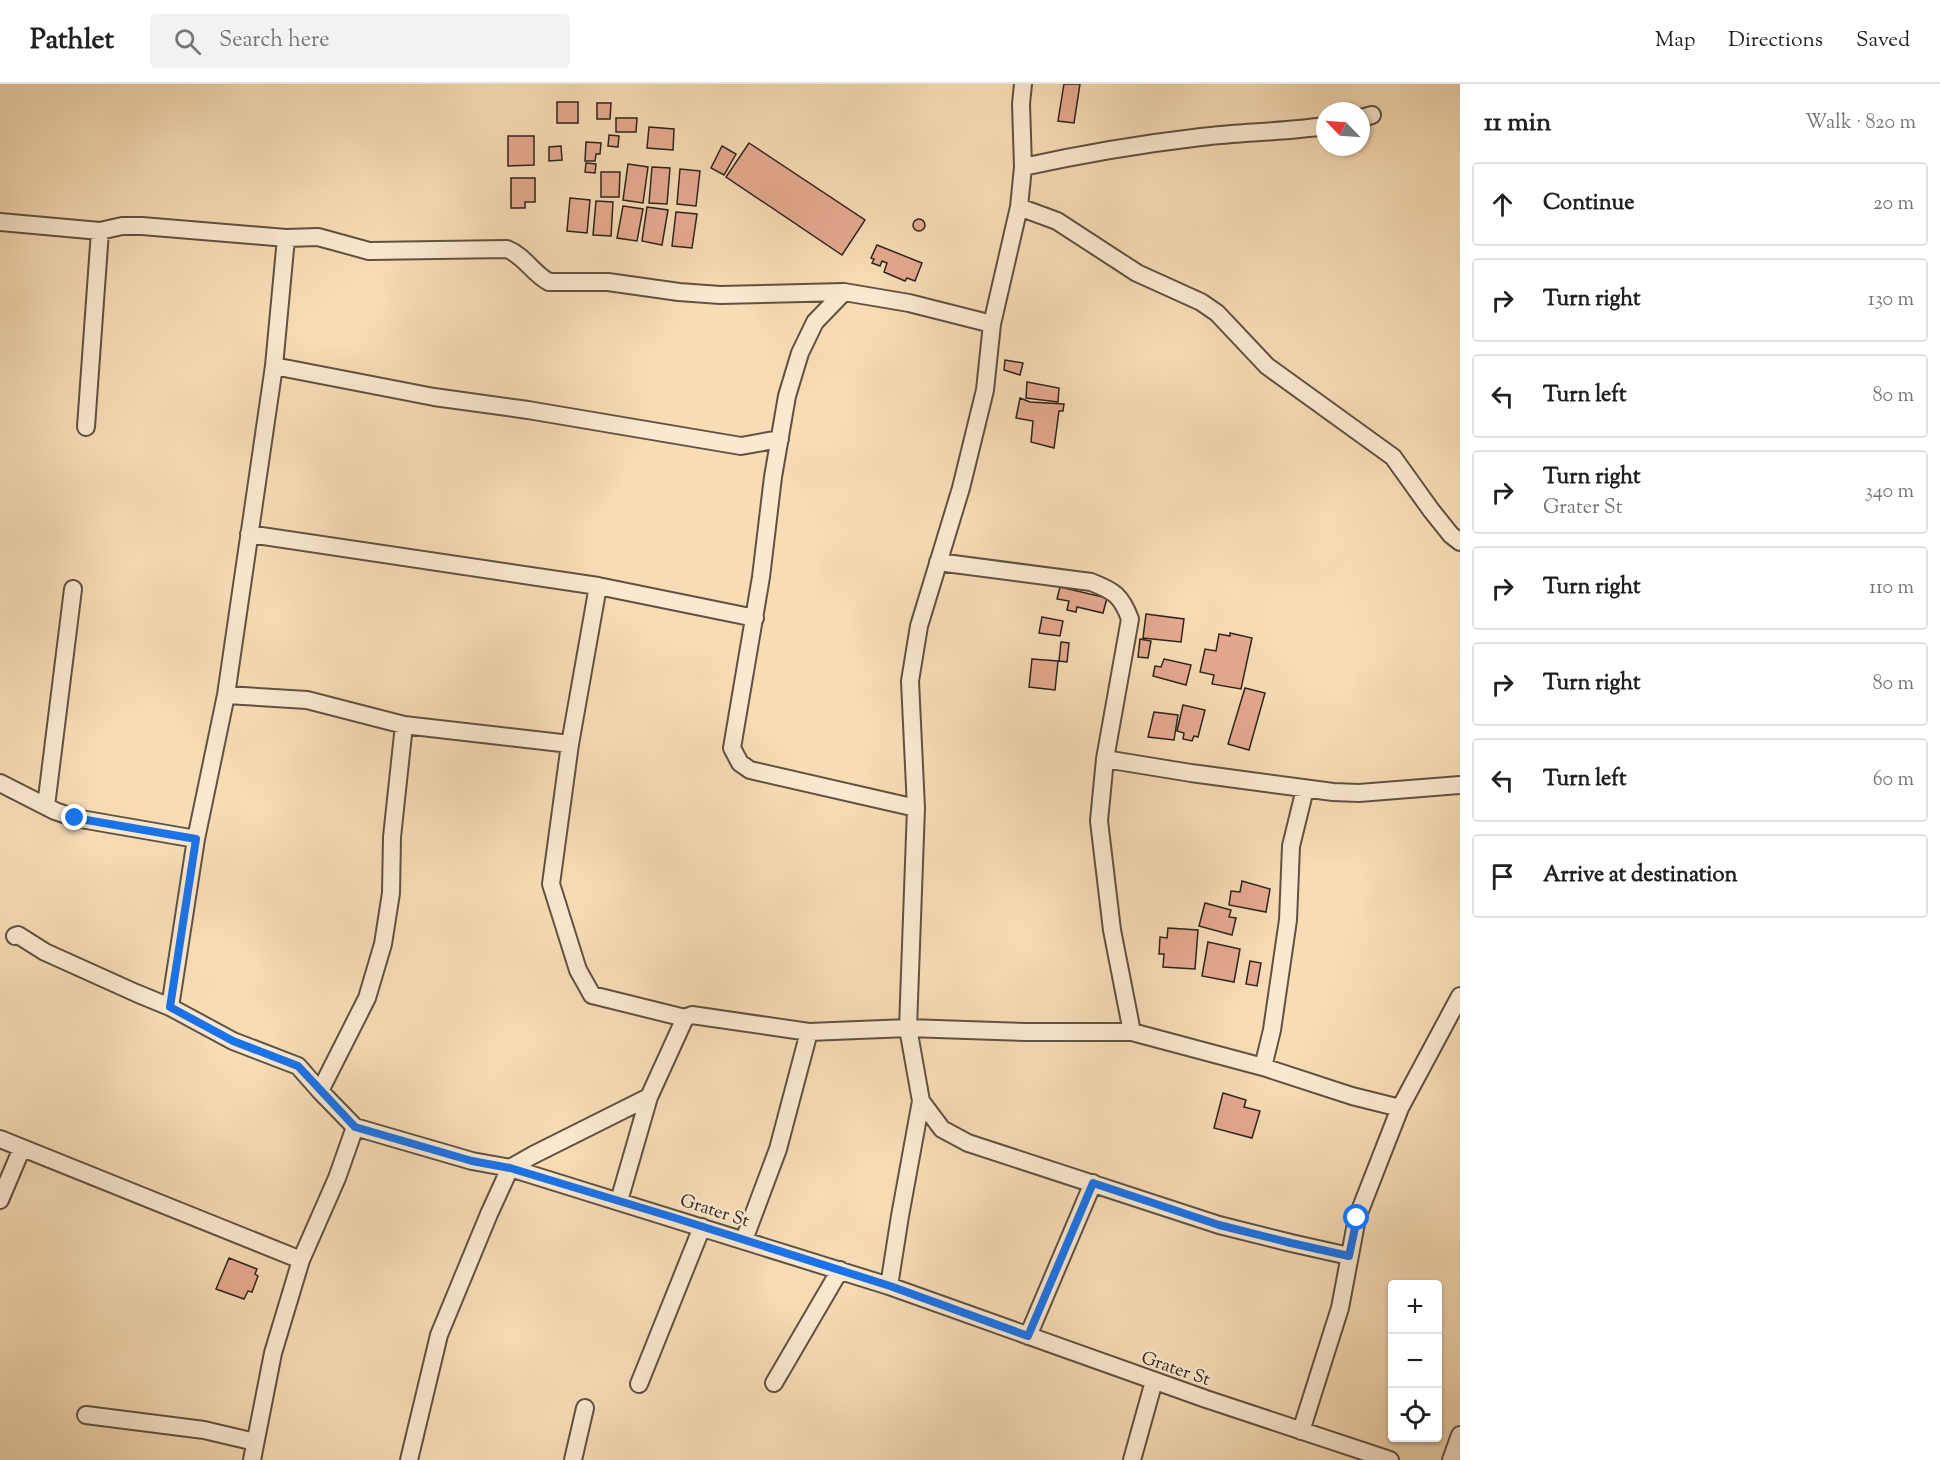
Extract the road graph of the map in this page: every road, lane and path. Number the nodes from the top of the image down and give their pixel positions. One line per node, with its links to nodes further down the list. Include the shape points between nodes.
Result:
1 (1023, 84): 3 (street)
2 (1316, 127): 3 (street, via 1202,137)
3 (1023, 167): 4 (street)
4 (1019, 207): 9 (street); 14 (street, via 1058,221 1137,273 1217,313 1267,366 1393,457)
5 (0, 222): 6 (street)
6 (100, 231): 7 (street, via 142,226); 11 (street)
7 (286, 238): 8 (street, via 318,237 369,251 507,249 518,253 549,282 608,282 720,295); 10 (street)
8 (844, 292): 9 (street); 12 (street, via 815,322 800,353)
9 (992, 324): 15 (street, via 985,390)
10 (274, 366): 12 (street, via 434,398 730,444); 13 (street)
11 (86, 427)
12 (780, 439): 18 (street)
13 (249, 534): 16 (street); 19 (street)
14 (1460, 543)
15 (938, 562): 22 (street, via 1091,582 1111,590 1124,604 1131,619); 27 (street, via 919,626 910,681)
16 (598, 586): 18 (street); 21 (street)
17 (73, 589): 26 (street)
18 (755, 618): 27 (street, via 732,748 740,764 750,770)
19 (226, 695): 20 (street, via 308,700); 28 (street)
20 (404, 725): 21 (street); 38 (street, via 392,837 391,893 383,944 366,998)
21 (570, 744): 32 (street, via 551,884 578,970 592,995)
22 (1105, 759): 25 (street); 36 (street, via 1099,820 1112,930)
23 (0, 783): 26 (street)
24 (1460, 784): 25 (street, via 1359,793)
25 (1305, 789): 37 (street, via 1291,846 1288,920)
26 (46, 806): 28 (street, via 75,818)
27 (916, 808): 34 (street)
28 (196, 839): 31 (street)
29 (15, 936): 31 (street)
30 (1460, 996): 33 (street)
31 (170, 1007): 38 (street, via 233,1041 298,1066)
32 (685, 1018): 35 (street, via 692,1015); 39 (street)
33 (1455, 1018): 41 (street)
34 (908, 1028): 35 (street); 36 (street); 40 (street)
35 (809, 1032): 50 (street, via 778,1149)
36 (1132, 1032): 37 (street)
37 (1263, 1067): 41 (street)
38 (320, 1091): 42 (street)
39 (648, 1097): 45 (street); 48 (street)
40 (921, 1101): 46 (street, via 942,1129 968,1143); 54 (street)
41 (1400, 1107): 51 (street, via 1357,1218)
42 (355, 1127): 45 (street, Grater St); 52 (street, via 338,1178)
43 (0, 1139): 44 (street)
44 (22, 1148): 47 (street); 52 (street)
45 (510, 1168): 48 (street, Grater St); 65 (street, via 439,1335)
46 (1093, 1183): 51 (street, via 1219,1225); 55 (street)
47 (0, 1200)
48 (619, 1201): 49 (street, Grater St)
49 (702, 1227): 50 (street, Grater St); 58 (street)
50 (744, 1240): 53 (street, Grater St)
51 (1349, 1256): 61 (street, via 1340,1308)
52 (301, 1260): 63 (street, via 273,1353)
53 (840, 1270): 54 (street, Grater St); 57 (street)
54 (890, 1286): 55 (street, Grater St)
55 (1028, 1336): 56 (street, Grater St)
56 (1154, 1381): 61 (street, Grater St); 67 (street)
57 (774, 1383)
58 (639, 1384)
59 (585, 1408): 66 (street)
60 (86, 1415): 63 (street, via 204,1430)
61 (1301, 1431): 68 (street, Grater St)
62 (1460, 1435): 69 (street)
63 (255, 1442): 64 (street)
64 (252, 1460)
65 (409, 1460)
66 (573, 1460)
67 (1132, 1460)
68 (1390, 1460)
69 (1451, 1460)

